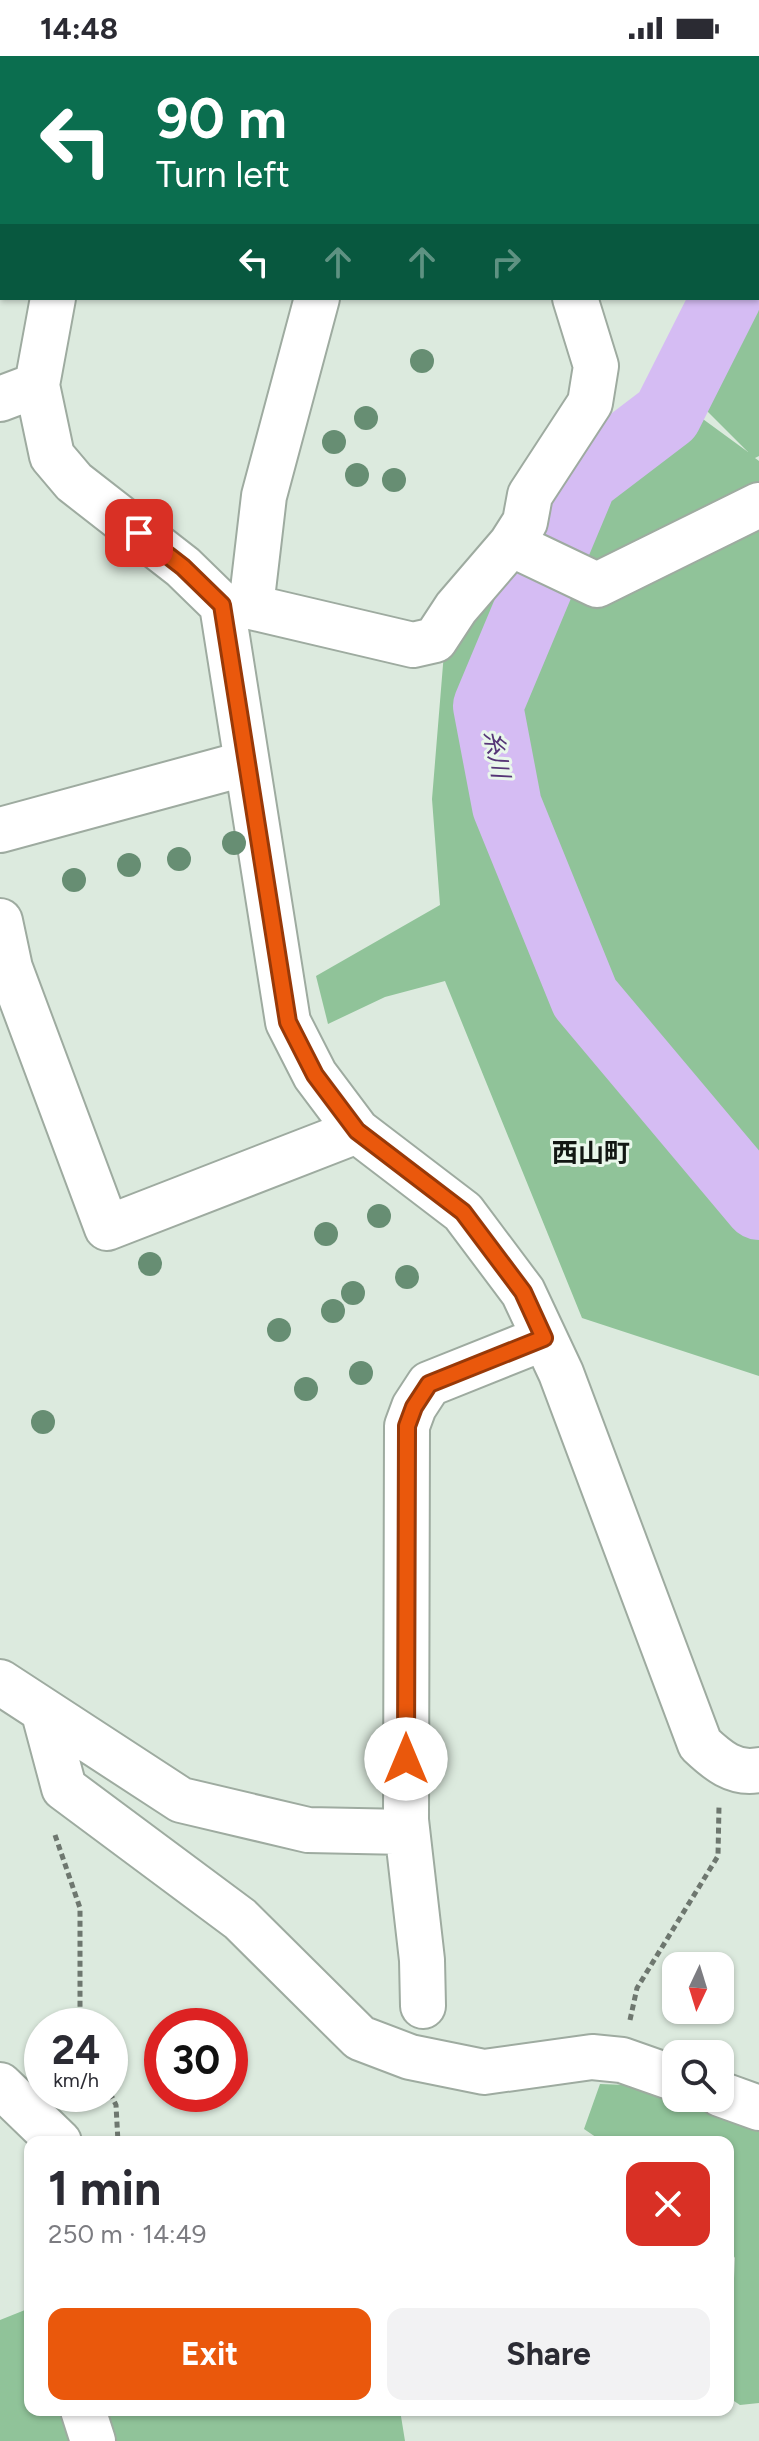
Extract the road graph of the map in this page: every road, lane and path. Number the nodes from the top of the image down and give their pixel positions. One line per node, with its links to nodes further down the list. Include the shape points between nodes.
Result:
1 (52, 300): 4 (street)
2 (316, 300): 7 (street)
3 (576, 300): 6 (street, via 596,366 590,403 530,495 525,522)
4 (19, 392): 7 (street, via 52,456 74,482)
5 (759, 505): 6 (street, via 597,585)
6 (511, 544): 7 (street, via 435,640 413,645)
7 (236, 606): 8 (street)
8 (247, 763): 9 (street); 11 (street, via 288,1022 315,1075)
9 (0, 830)
10 (0, 921): 11 (street, via 10,968 107,1228)
11 (357, 1131): 12 (street, via 463,1212 523,1292)
12 (544, 1338): 15 (street, via 700,1744); 17 (street, via 429,1384 407,1426)
13 (0, 1682): 14 (street)
14 (44, 1713): 16 (street); 17 (street, via 181,1800 308,1830)
15 (742, 1768): 20 (path, via 719,1798 718,1856 637,1988)
16 (64, 1788): 19 (path, via 50,1820 80,1908); 20 (street, via 240,1919 360,2038 410,2057 484,2072 592,2057)
17 (407, 1832): 18 (street)
18 (423, 2006)
19 (80, 2008)
20 (622, 2060): 21 (street)
21 (662, 2074)
22 (0, 2085): 26 (street)
23 (734, 2099): 24 (street)
24 (759, 2108)
25 (116, 2112): 27 (path)
26 (53, 2136)
27 (118, 2136)
28 (85, 2416): 29 (street)
29 (93, 2441)

